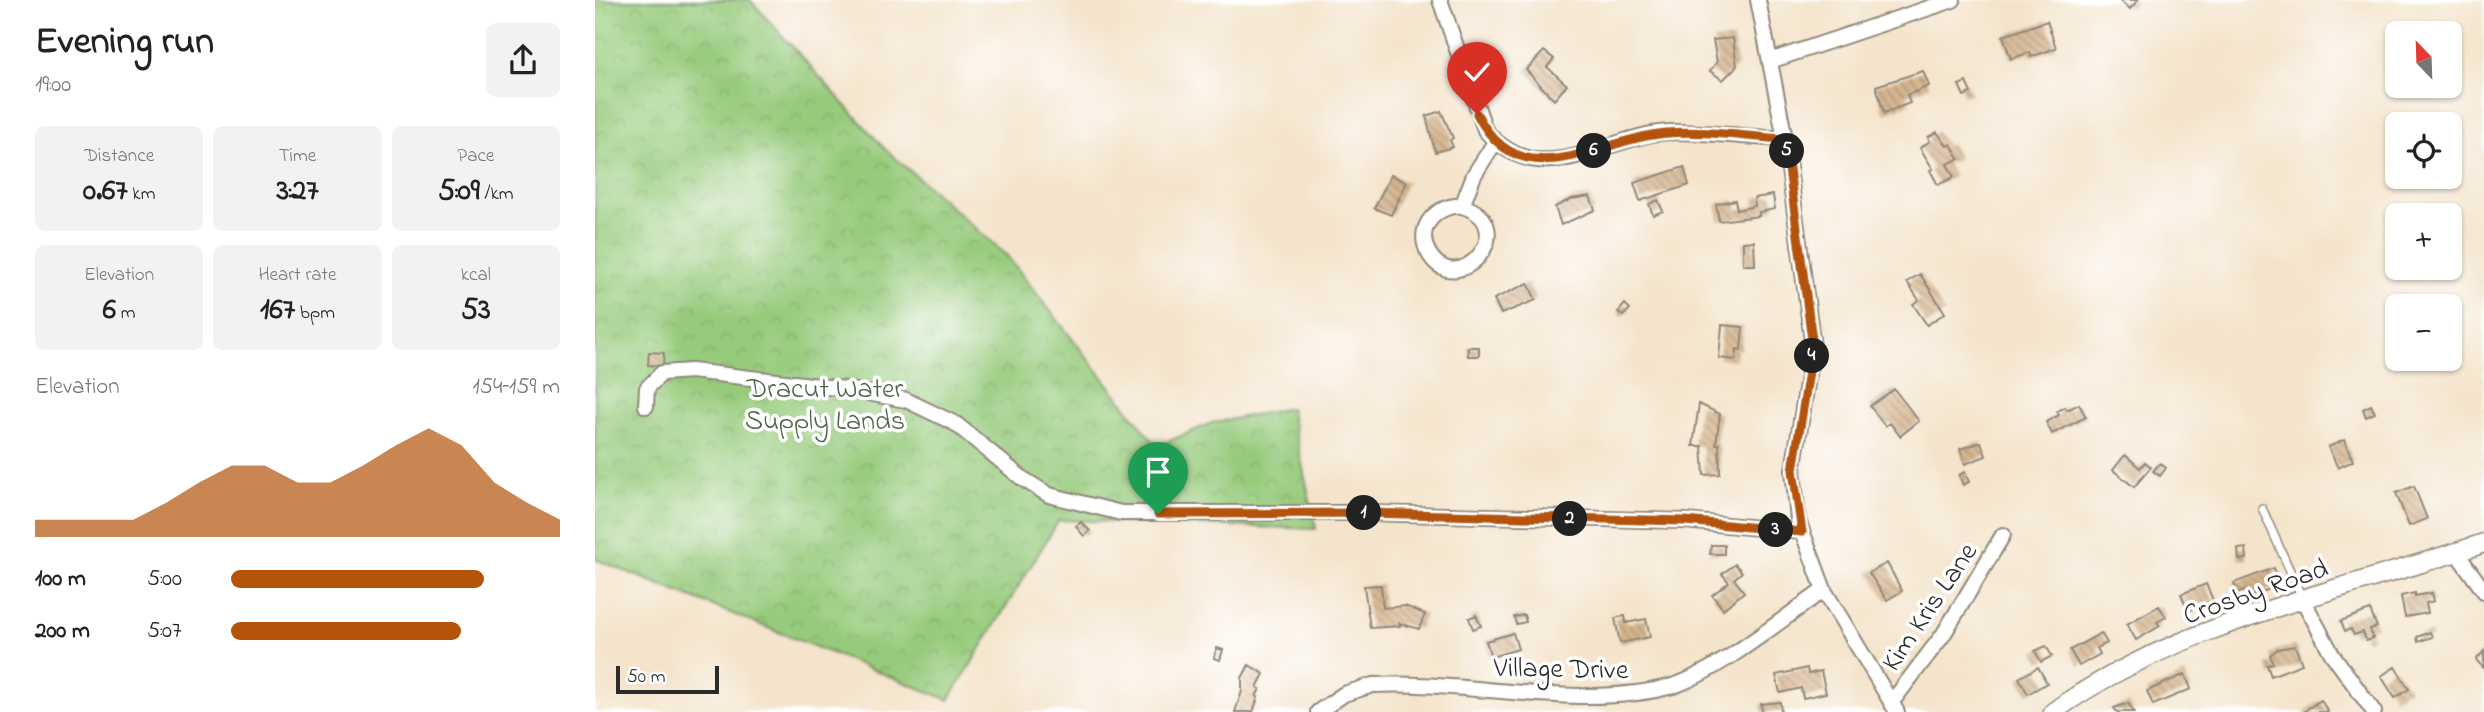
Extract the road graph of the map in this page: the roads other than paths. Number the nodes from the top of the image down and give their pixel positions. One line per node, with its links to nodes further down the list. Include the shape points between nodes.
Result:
1 (1440, 0): 6 (street, via 1477,114)
2 (1758, 0): 4 (street)
3 (1953, 0): 4 (street)
4 (1770, 61): 5 (street)
5 (1785, 139): 6 (street, via 1671,132 1637,137 1554,162 1522,157); 10 (street, via 1813,347 1793,470)
6 (1495, 142): 7 (street, via 1474,175)
7 (1462, 206): 7 (street, via 1436,212 1424,236 1430,255 1453,268 1473,264 1487,241 1484,222 1475,211)
8 (646, 406): 10 (street, via 647,388 661,373 691,371 906,400 956,424 1049,495 1121,513 1685,521)
9 (2262, 508): 16 (lane)
10 (1802, 532): 14 (street)
11 (2003, 535): 17 (street, Kim Kris Lane)
12 (2484, 542): 13 (street, Crosby Road)
13 (2456, 552): 15 (street); 16 (street, Crosby Road)
14 (1824, 590): 17 (street); 18 (street, Village Drive, via 1702,672 1650,692 1577,697 1381,685 1344,694)
15 (2484, 591)
16 (2303, 600): 19 (street, Crosby Road, via 2153,655); 20 (street, via 2333,654)
17 (1894, 707)
18 (1318, 712)
19 (2053, 712)
20 (2374, 712)

